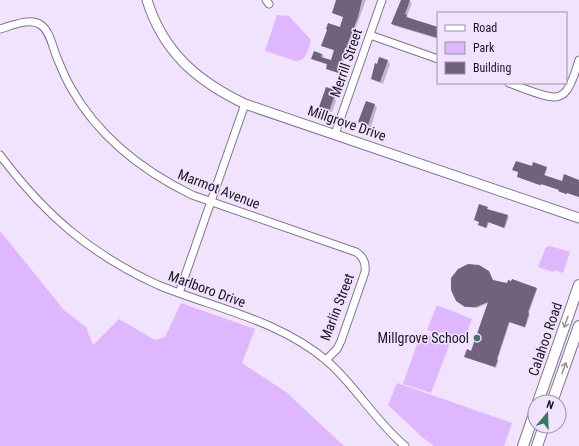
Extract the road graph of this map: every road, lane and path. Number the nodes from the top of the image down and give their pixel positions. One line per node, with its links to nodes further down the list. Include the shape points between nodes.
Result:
1 (147, 0): 8 (street, Millgrove Drive, via 159,29 182,61 206,82)
2 (382, 0): 4 (street, Merrill Street)
3 (0, 29): 11 (street, Marmot Avenue, via 26,22 40,24 48,34 71,88 84,108 115,144 166,182)
4 (370, 36): 5 (street); 9 (street, Merrill Street)
5 (437, 59)
6 (579, 60): 7 (street, via 570,85 561,96 546,96)
7 (512, 84)
8 (245, 104): 9 (street, Millgrove Drive); 11 (street)
9 (336, 134): 12 (street, Millgrove Drive)
10 (0, 155): 15 (street, Marlboro Drive, via 39,202 87,244 138,276)
11 (211, 202): 13 (street, Marmot Avenue, via 356,252); 15 (street)
12 (579, 218)
13 (364, 260): 17 (street, Marlin Street, via 365,272 341,342)
14 (579, 285): 18 (main road, Calahoo Road, one-way to 18)
15 (179, 294): 17 (street, Marlboro Drive, via 282,331)
16 (579, 326): 19 (main road, Calahoo Road, one-way to 16)
17 (326, 360): 22 (street, Marlboro Drive, via 347,381 394,438)
18 (541, 394)
19 (555, 394)
20 (527, 434): 23 (main road)
21 (541, 434): 24 (main road)
22 (405, 446)
23 (523, 446)
24 (537, 446)

